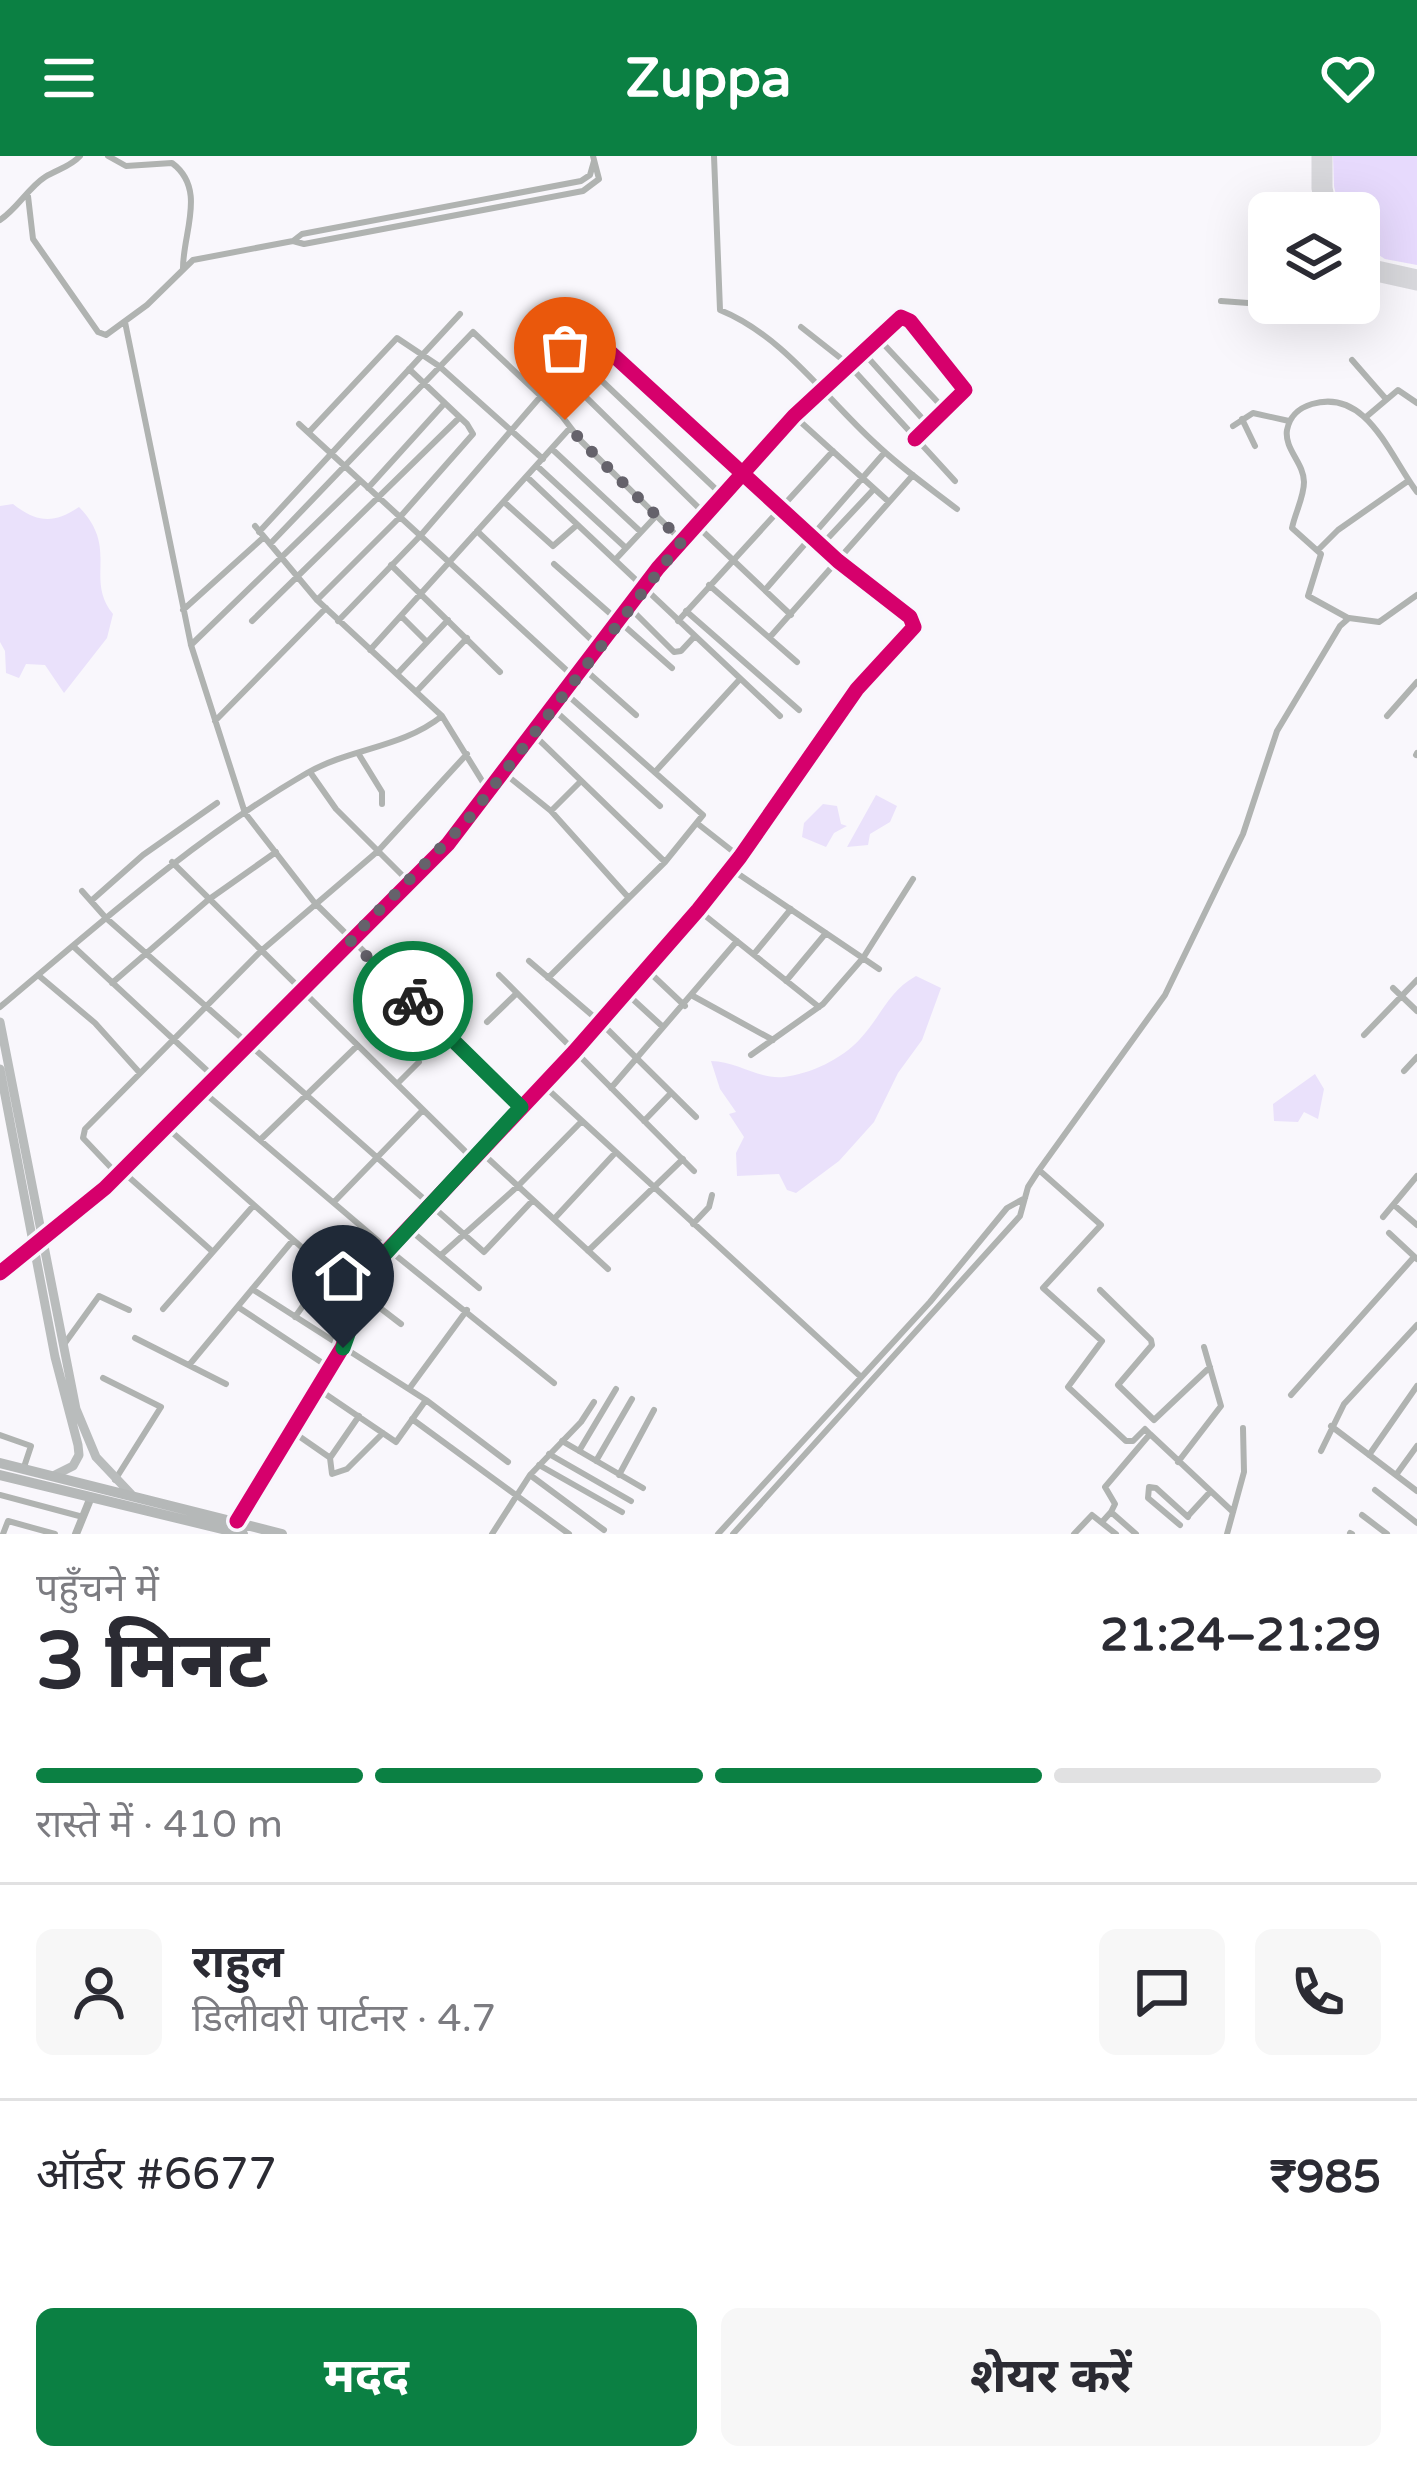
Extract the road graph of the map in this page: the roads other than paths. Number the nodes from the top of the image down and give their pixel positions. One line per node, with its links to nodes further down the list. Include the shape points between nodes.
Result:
1 (80, 156): 7 (street)
2 (108, 156): 10 (street, via 126,166 172,163 184,173 192,202)
3 (714, 156): 29 (street, via 721,310)
4 (594, 159): 5 (street); 6 (street)
5 (586, 178): 6 (street); 9 (street)
6 (596, 184): 9 (street)
7 (28, 196): 8 (street); 14 (street, via 33,239 98,332)
8 (0, 220)
9 (292, 241): 10 (street)
10 (183, 268): 14 (street)
11 (1221, 301): 12 (street)
12 (1248, 303)
13 (460, 314): 17 (street)
14 (125, 322): 100 (street)
15 (801, 327): 24 (street)
16 (586, 331): 54 (street)
17 (442, 333): 20 (street); 22 (street)
18 (877, 337): 21 (street); 34 (street); 34 (street, via 897,318 910,321 964,386)
19 (563, 344): 64 (street)
20 (457, 347): 25 (street); 27 (street, via 477,333)
21 (862, 351): 24 (street); 41 (street)
22 (420, 357): 25 (street); 26 (street); 45 (street, via 397,338)
23 (1352, 360): 31 (street)
24 (848, 364): 29 (street); 46 (street)
25 (439, 366): 28 (street); 44 (street)
26 (409, 369): 28 (street); 50 (street)
27 (522, 378): 30 (street); 70 (street, via 546,358)
28 (423, 383): 33 (street); 53 (street)
29 (822, 389): 35 (street); 51 (street)
30 (541, 396): 43 (street); 44 (street)
31 (1386, 400): 32 (street, via 1402,391); 36 (street)
32 (1417, 403)
33 (443, 405): 61 (street); 72 (street, via 473,434)
34 (946, 411): 41 (street)
35 (794, 416): 49 (street); 54 (street)
36 (1366, 417): 39 (street, via 1334,400); 60 (street)
37 (1242, 419): 39 (street, via 1261,413); 42 (street); 47 (street)
38 (457, 420): 65 (street)
39 (1289, 421): 83 (street, via 1286,438 1304,482 1292,528)
40 (299, 424): 45 (street)
41 (929, 426): 46 (street)
42 (1233, 426)
43 (570, 428): 48 (street); 71 (street)
44 (512, 429): 52 (street); 78 (street)
45 (309, 432): 50 (street)
46 (915, 439): 59 (street)
47 (1255, 446)
48 (552, 449): 52 (street); 76 (street)
49 (833, 451): 57 (street); 68 (street)
50 (332, 452): 53 (street); 77 (street)
51 (885, 452): 55 (street); 57 (street)
52 (540, 462): 56 (street); 82 (street)
53 (345, 466): 58 (street); 77 (street)
54 (742, 473): 64 (street); 68 (street)
55 (913, 475): 67 (street); 69 (street)
56 (527, 477): 66 (street); 73 (street)
57 (862, 477): 62 (street); 79 (street)
58 (360, 481): 61 (street); 84 (street)
59 (955, 481)
60 (1408, 481): 63 (street); 83 (street)
61 (368, 488): 65 (street)
62 (874, 489): 67 (street); 80 (street)
63 (1417, 492)
64 (722, 495): 70 (street)
65 (379, 499): 72 (street); 91 (street)
66 (504, 502): 73 (street, via 553,546); 75 (street)
67 (890, 502): 87 (street)
68 (778, 507): 79 (street); 85 (street)
69 (957, 509)
70 (705, 514): 74 (street)
71 (657, 515): 76 (street); 81 (street)
72 (400, 517): 78 (street); 97 (street)
73 (578, 525): 86 (street)
74 (696, 525): 81 (street); 85 (street)
75 (477, 531): 88 (street); 115 (street)
76 (641, 532): 82 (street)
77 (262, 535): 84 (street); 100 (street)
78 (421, 535): 88 (street); 90 (street)
79 (810, 535): 87 (street); 94 (street)
80 (829, 537)
81 (682, 541): 93 (street)
82 (626, 548): 86 (street)
83 (1318, 550): 104 (street, via 1310,599)
84 (283, 559): 91 (street); 114 (street)
85 (733, 559): 92 (street); 94 (street)
86 (616, 560): 93 (street)
87 (838, 561): 102 (street); 152 (street, via 914,627 857,689)
88 (451, 562): 95 (street); 122 (street)
89 (554, 564): 108 (street)
90 (391, 566): 95 (street); 107 (street)
91 (298, 578): 97 (street); 106 (street)
92 (709, 585): 101 (street); 111 (street)
93 (643, 588): 98 (street); 109 (street)
94 (765, 590): 102 (street)
95 (421, 594): 103 (street); 105 (street)
96 (1417, 595): 104 (street, via 1379,622)
97 (317, 600): 99 (street)
98 (628, 607): 108 (street); 110 (street, via 674,652)
99 (326, 608): 107 (street); 133 (street)
100 (183, 610): 114 (street)
101 (686, 611): 109 (street); 128 (street)
102 (791, 614): 111 (street)
103 (401, 616): 113 (street); 116 (street)
104 (1349, 618): 231 (street, via 1277,731 1243,834 1174,981)
105 (448, 620): 112 (street); 113 (street)
106 (252, 621)
107 (338, 621): 116 (street)
108 (617, 622): 115 (street); 119 (street)
109 (677, 622): 110 (street)
110 (694, 637): 123 (street)
111 (770, 637): 117 (street)
112 (467, 638): 120 (street); 125 (street)
113 (427, 642): 121 (street)
114 (191, 645): 133 (street)
115 (599, 647): 118 (street)
116 (370, 650): 121 (street)
117 (797, 662)
118 (583, 668): 122 (street); 129 (street)
119 (672, 668)
120 (500, 672)
121 (397, 674): 125 (street)
122 (575, 678): 126 (street)
123 (740, 679): 131 (street); 140 (street)
124 (1415, 686): 132 (street)
125 (416, 692): 130 (street)
126 (564, 692): 127 (street); 135 (street)
127 (552, 708): 134 (street); 138 (street)
128 (799, 710)
129 (636, 715)
130 (442, 716): 136 (street, via 418,734); 137 (street)
131 (780, 716)
132 (1387, 716)
133 (215, 721): 148 (street)
134 (533, 734): 141 (street); 142 (street)
135 (622, 744): 138 (street); 140 (street)
136 (358, 753): 139 (street); 145 (street)
137 (467, 754): 143 (street); 150 (street)
138 (610, 760): 146 (street)
139 (310, 772): 148 (street); 150 (street)
140 (655, 772): 149 (street, via 700,810)
141 (504, 773): 143 (street); 147 (street)
142 (580, 782): 147 (street); 154 (street)
143 (488, 792): 157 (street)
144 (217, 803): 161 (street)
145 (382, 804)
146 (660, 806)
147 (551, 811): 159 (street)
148 (245, 813): 151 (street); 153 (street)
149 (698, 824): 152 (street); 154 (street)
150 (378, 851): 157 (street); 162 (street)
151 (275, 852): 160 (street); 162 (street)
152 (740, 856): 155 (street)
153 (172, 862): 160 (street); 165 (street)
154 (665, 862): 159 (street)
155 (731, 868): 163 (street); 164 (street)
156 (913, 879): 173 (street)
157 (410, 884): 167 (street)
158 (82, 891): 161 (street)
159 (628, 897): 179 (street)
160 (208, 900): 170 (street); 171 (street)
161 (91, 901): 165 (street)
162 (314, 902): 167 (street); 170 (street)
163 (791, 909): 166 (street); 172 (street)
164 (698, 910): 168 (street); 175 (street)
165 (106, 919): 169 (street); 171 (street)
166 (826, 933): 173 (street); 181 (street)
167 (350, 940): 184 (street); 218 (street)
168 (737, 941): 172 (street); 187 (street)
169 (74, 947): 177 (street); 182 (street)
170 (261, 951): 184 (street); 191 (street)
171 (146, 953): 182 (street); 191 (street)
172 (754, 954): 181 (street)
173 (863, 958): 176 (street); 192 (street)
174 (529, 961): 179 (street)
175 (646, 969): 185 (street); 189 (street)
176 (879, 970)
177 (38, 975): 190 (street); 210 (street)
178 (499, 975): 186 (street)
179 (548, 978): 195 (street)
180 (1417, 980): 188 (street)
181 (787, 981): 192 (street)
182 (112, 983): 199 (street)
183 (1393, 988): 188 (street)
184 (302, 989): 201 (street); 202 (street)
185 (626, 992): 195 (street); 197 (street)
186 (517, 993): 194 (street); 203 (street)
187 (693, 996): 189 (street); 200 (street)
188 (1402, 997): 193 (street); 198 (street)
189 (685, 1006): 197 (street)
190 (0, 1007)
191 (207, 1007): 199 (street); 201 (street)
192 (819, 1007): 200 (street)
193 (1417, 1011)
194 (487, 1022)
195 (600, 1022): 203 (street); 205 (street)
196 (0, 1027): 225 (main road)
197 (664, 1028): 205 (street)
198 (1364, 1035)
199 (172, 1039): 210 (street); 211 (street)
200 (773, 1040): 204 (street)
201 (247, 1044): 211 (street); 217 (street)
202 (357, 1046): 212 (street); 217 (street)
203 (574, 1052): 213 (street); 214 (street)
204 (751, 1055)
205 (638, 1059): 214 (street); 216 (street)
206 (1416, 1060): 209 (street)
207 (419, 1062): 212 (street)
208 (0, 1069): 225 (main road)
209 (1404, 1071)
210 (140, 1072): 233 (street, via 82,1133)
211 (214, 1077): 215 (street)
212 (397, 1084): 219 (street)
213 (543, 1085): 218 (street); 221 (street)
214 (610, 1088): 222 (street)
215 (201, 1090): 223 (street); 224 (street)
216 (672, 1092): 220 (street); 222 (street)
217 (305, 1096): 224 (street); 228 (street)
218 (521, 1107): 226 (street)
219 (423, 1110): 228 (street); 230 (street)
220 (696, 1117)
221 (582, 1120): 227 (street); 235 (street)
222 (644, 1121): 229 (street)
223 (165, 1126): 233 (street); 242 (street)
224 (260, 1140): 240 (street)
225 (19, 1144): 252 (main road)
226 (481, 1152): 230 (street); 235 (street)
227 (616, 1152): 236 (street); 245 (street)
228 (375, 1158): 240 (street); 243 (street)
229 (683, 1159): 232 (street); 236 (street)
230 (474, 1160): 243 (street)
231 (1039, 1170): 238 (street); 300 (street, via 1101,1225 1043,1288 1102,1341 1068,1387 1126,1441)
232 (694, 1171)
233 (120, 1173): 252 (street); 255 (street)
234 (1416, 1178): 241 (street)
235 (518, 1186): 239 (street); 250 (street)
236 (652, 1186): 246 (street); 254 (street)
237 (712, 1195): 246 (street)
238 (1025, 1198): 279 (street, via 1007,1208); 293 (street, via 1019,1216)
239 (533, 1200): 245 (street); 250 (street, via 487,1251)
240 (333, 1203): 253 (street)
241 (1394, 1204): 244 (street); 247 (street)
242 (254, 1205): 251 (street); 255 (street)
243 (430, 1207): 248 (street); 250 (street)
244 (1383, 1217)
245 (554, 1220): 254 (street)
246 (694, 1224): 279 (street)
247 (1417, 1225)
248 (410, 1229): 253 (street); 256 (street)
249 (1389, 1233): 257 (street)
250 (464, 1234): 256 (street)
251 (293, 1240): 259 (street); 262 (street)
252 (37, 1243): 260 (street); 273 (main road); 319 (main road, via 79,1450 73,1466)
253 (389, 1250): 264 (street); 268 (street)
254 (588, 1251): 258 (street)
255 (213, 1252): 267 (street)
256 (441, 1255): 261 (street)
257 (1416, 1258): 287 (street)
258 (608, 1269)
259 (329, 1270): 264 (street); 269 (street)
260 (0, 1273)
261 (479, 1288)
262 (252, 1289): 265 (street); 269 (street)
263 (1100, 1290): 296 (street, via 1151,1340 1118,1385)
264 (361, 1294): 270 (street); 275 (street)
265 (238, 1306): 276 (street); 278 (street)
266 (129, 1310): 273 (street, via 99,1295)
267 (163, 1310)
268 (467, 1310): 281 (street); 286 (street)
269 (295, 1317): 275 (street)
270 (401, 1324)
271 (1417, 1325): 297 (street)
272 (135, 1337): 276 (street)
273 (63, 1346): 321 (main road, via 88,1442)
274 (1204, 1347): 277 (street)
275 (343, 1348): 278 (street); 286 (street)
276 (190, 1364): 282 (street)
277 (1210, 1367): 296 (street); 312 (street, via 1221,1406)
278 (330, 1368): 284 (street)
279 (861, 1377): 291 (street)
280 (104, 1378): 321 (street, via 161,1407)
281 (554, 1383)
282 (226, 1384)
283 (1417, 1386): 308 (street)
284 (318, 1388): 294 (street); 299 (street)
285 (616, 1389): 305 (street)
286 (408, 1391): 289 (street)
287 (1291, 1395)
288 (632, 1399): 310 (street)
289 (426, 1400): 295 (street); 311 (street)
290 (594, 1402): 303 (street)
291 (833, 1407): 293 (street); 350 (street)
292 (654, 1410): 320 (street)
293 (841, 1415): 351 (street)
294 (359, 1416): 301 (street); 309 (street)
295 (412, 1419): 301 (street, via 396,1442); 328 (street)
296 (1154, 1420): 300 (street)
297 (1330, 1426): 306 (street); 308 (street)
298 (1243, 1428): 333 (street, via 1246,1460)
299 (292, 1432): 309 (street); 337 (street)
300 (1148, 1432): 312 (street); 332 (street, via 1105,1487)
301 (383, 1433): 309 (street, via 340,1474 332,1474)
302 (0, 1435): 315 (street, via 31,1446)
303 (562, 1441): 305 (street); 307 (street)
304 (1416, 1450): 318 (street)
305 (580, 1451): 310 (street)
306 (1321, 1451)
307 (549, 1454): 314 (street); 330 (street)
308 (1369, 1455): 318 (street)
309 (330, 1458)
310 (596, 1461): 320 (street)
311 (508, 1462)
312 (1178, 1462): 325 (street)
313 (0, 1463): 315 (highway)
314 (539, 1465): 317 (street); 331 (street)
315 (24, 1467): 319 (highway)
316 (0, 1474): 329 (highway)
317 (530, 1474): 328 (street); 341 (street)
318 (1396, 1474): 324 (street)
319 (55, 1475): 326 (highway)
320 (619, 1475): 322 (street)
321 (116, 1480): 326 (main road)
322 (643, 1488)
323 (1375, 1490): 339 (street)
324 (1417, 1491)
325 (1210, 1492): 333 (street); 336 (street)
326 (131, 1494): 337 (highway)
327 (0, 1495): 335 (street)
328 (517, 1495): 348 (street); 349 (street)
329 (91, 1497): 335 (street); 346 (highway)
330 (631, 1501)
331 (622, 1512)
332 (1111, 1512): 338 (street); 354 (street)
333 (1233, 1512): 356 (street)
334 (1362, 1515): 357 (street)
335 (83, 1517): 345 (street)
336 (1188, 1517): 340 (street); 340 (street, via 1156,1488 1147,1490)
337 (237, 1521): 347 (highway)
338 (1102, 1522): 352 (street, via 1088,1516); 353 (street)
339 (1417, 1523)
340 (1180, 1525): 355 (street)
341 (604, 1530)
342 (36, 1531): 343 (street, via 8,1521); 344 (street)
343 (3, 1534)
344 (56, 1534)
345 (76, 1534)
346 (243, 1534)
347 (282, 1534)
348 (492, 1534)
349 (569, 1534)
350 (718, 1534)
351 (733, 1534)
352 (1074, 1534)
353 (1116, 1534)
354 (1136, 1534)
355 (1190, 1534)
356 (1227, 1534)
357 (1387, 1534)

